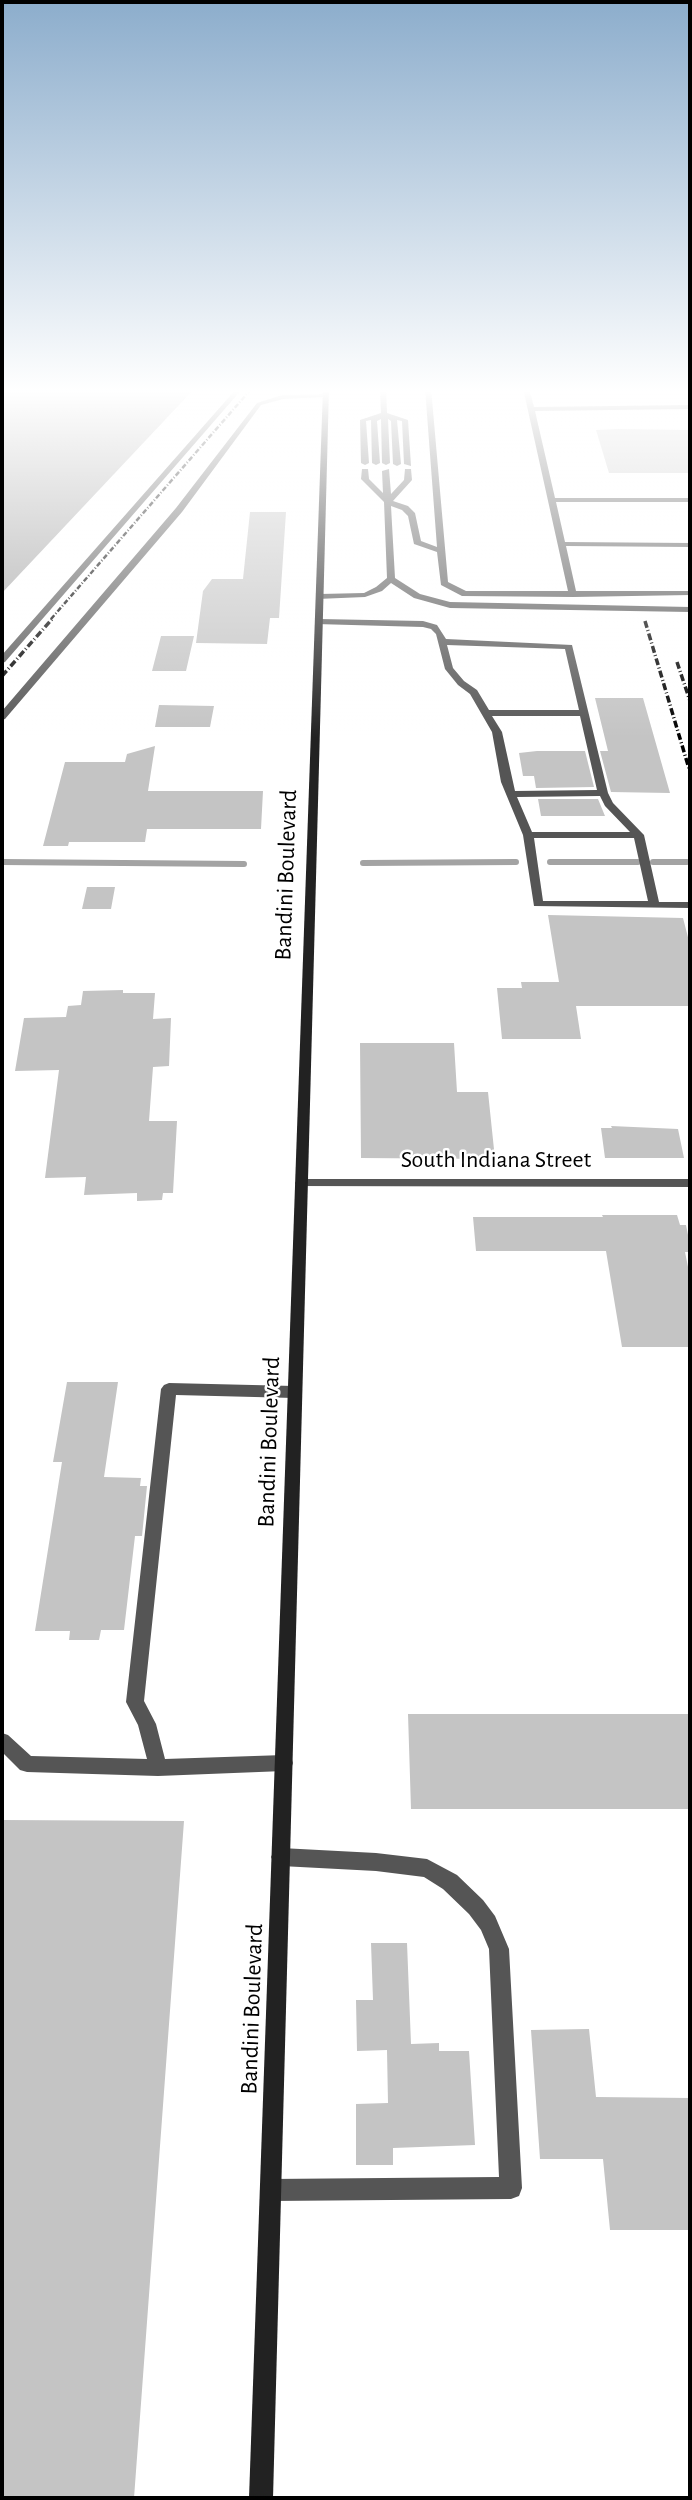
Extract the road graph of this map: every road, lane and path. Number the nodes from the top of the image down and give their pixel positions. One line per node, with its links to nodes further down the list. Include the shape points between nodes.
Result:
1 (137, 505): 18 (street)
2 (183, 505): 21 (street)
3 (323, 505): 14 (main road, Bandini Boulevard)
4 (388, 505): 11 (street)
5 (396, 505): 10 (street, via 412,515 416,542)
6 (438, 505): 10 (street)
7 (552, 505): 8 (street)
8 (561, 544): 9 (street); 13 (street)
9 (690, 545)
10 (442, 551): 13 (street, via 444,583 465,594)
11 (391, 579): 14 (street, via 365,596); 15 (street, via 416,596 450,605)
12 (690, 593): 13 (street)
13 (573, 595)
14 (320, 597): 16 (main road, Bandini Boulevard)
15 (690, 610)
16 (319, 622): 17 (street, via 423,624 434,627); 28 (main road, Bandini Boulevard)
17 (444, 642): 19 (street, via 449,669); 20 (street, via 569,647)
18 (2, 660)
19 (488, 713): 20 (street); 23 (street)
20 (584, 713): 22 (street)
21 (2, 717)
22 (603, 793): 23 (street); 25 (street)
23 (511, 794): 24 (street)
24 (528, 835): 25 (street); 26 (street, via 538,904)
25 (639, 835): 26 (street)
26 (654, 905): 27 (street)
27 (688, 905)
28 (302, 1183): 29 (street, South Indiana Street); 30 (main road, Bandini Boulevard)
29 (690, 1183)
30 (294, 1392): 32 (main road, Bandini Boulevard); 33 (street, via 169,1389 135,1702 147,1724)
31 (2, 1741): 33 (street, via 27,1764)
32 (284, 1763): 33 (street); 34 (main road, Bandini Boulevard)
33 (158, 1768)
34 (281, 1857): 35 (main road, Bandini Boulevard); 35 (street, via 426,1868 450,1882 488,1923 499,1949 511,2188)
35 (271, 2190): 36 (main road, Bandini Boulevard)
36 (261, 2498)

